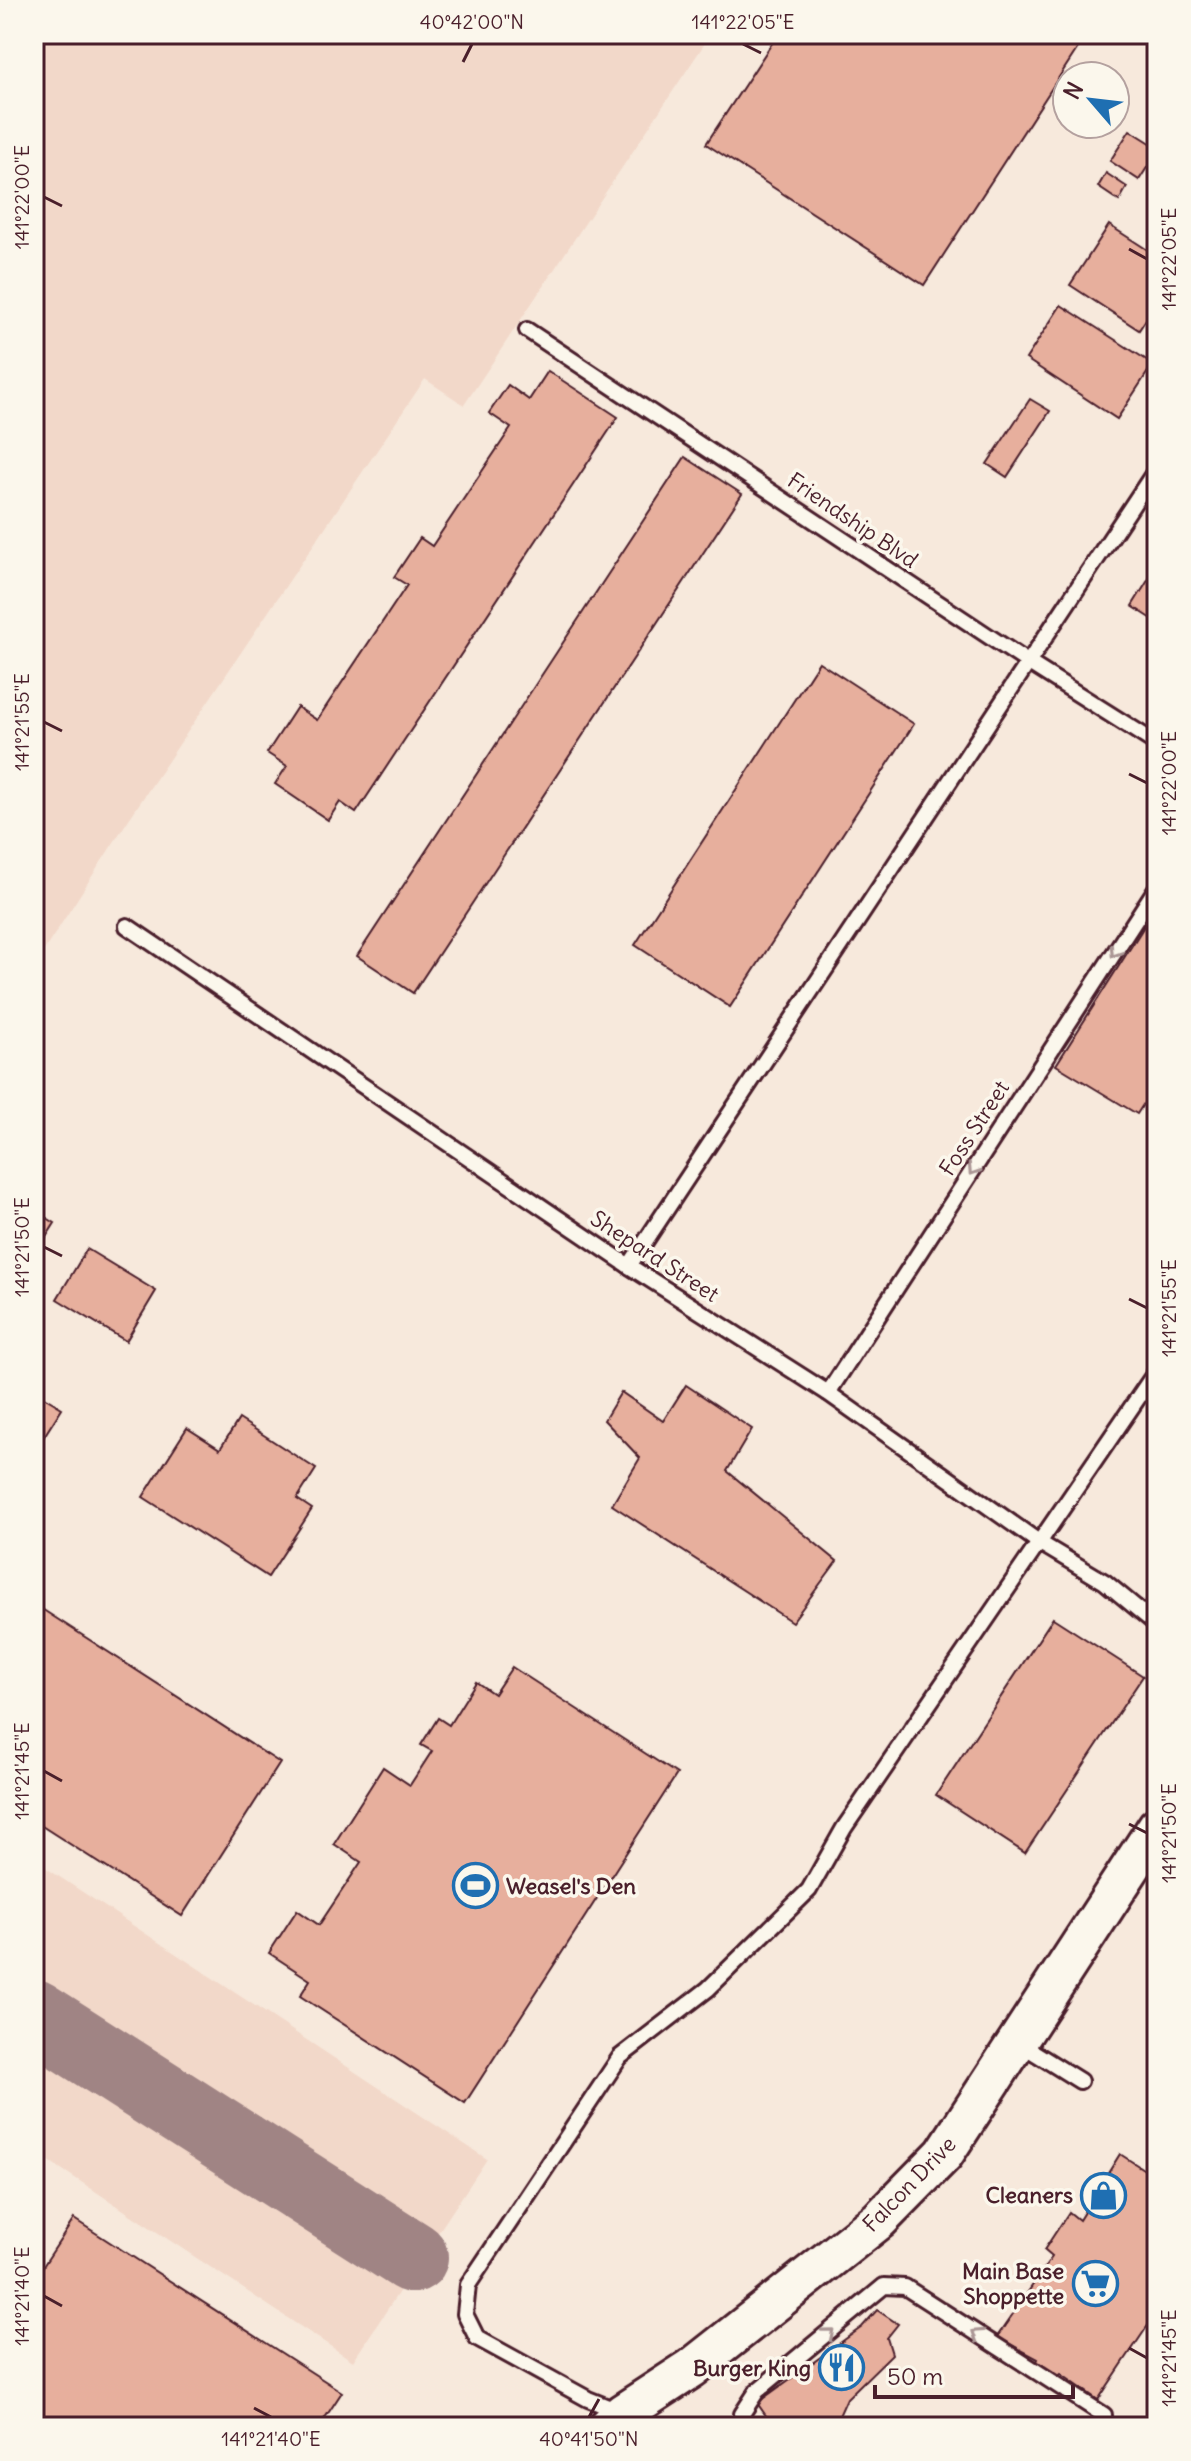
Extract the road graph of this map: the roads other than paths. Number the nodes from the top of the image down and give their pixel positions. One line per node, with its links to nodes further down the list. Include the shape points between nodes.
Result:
1 (527, 330): 3 (lane, Friendship Blvd)
2 (1157, 468): 3 (lane)
3 (1029, 663): 4 (lane, Friendship Blvd); 7 (lane)
4 (1157, 744)
5 (1157, 887): 9 (lane, Foss Street, one-way to 9)
6 (127, 926): 7 (lane, Shepard Street)
7 (629, 1266): 9 (lane, Shepard Street)
8 (1157, 1370): 10 (lane)
9 (828, 1393): 10 (lane, Shepard Street)
10 (1040, 1543): 11 (lane, Shepard Street, via 1105,1582); 15 (lane, via 844,1828 809,1890 708,1989 620,2057 468,2285 465,2314 477,2338)
11 (1157, 1625)
12 (1157, 1827): 13 (street, Falcon Drive)
13 (1018, 2043): 14 (lane); 15 (street, Falcon Drive, via 944,2154 879,2220)
14 (1080, 2081)
15 (622, 2422)
16 (747, 2427): 17 (lane, via 742,2414 757,2391 884,2286 905,2287 1104,2415)
17 (1104, 2427)

